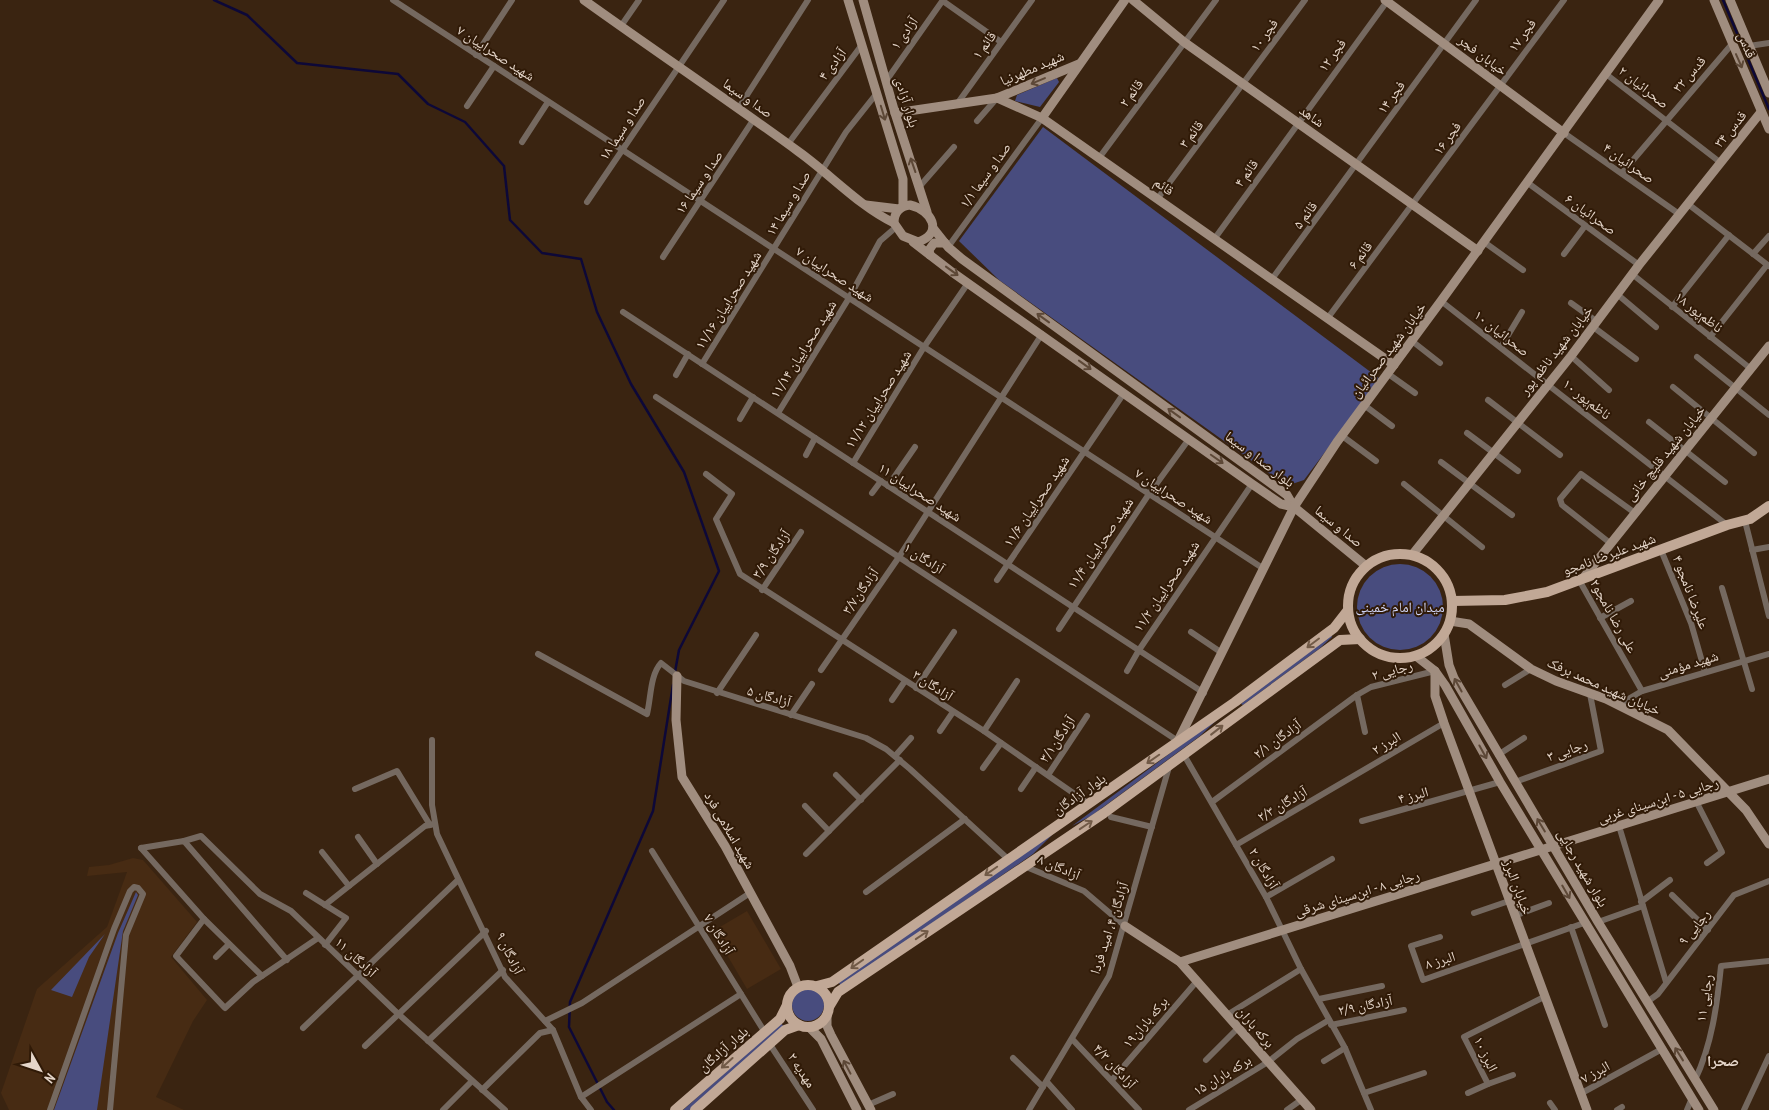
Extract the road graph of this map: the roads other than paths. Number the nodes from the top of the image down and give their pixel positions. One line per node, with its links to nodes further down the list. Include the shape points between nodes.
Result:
1 (393, 0): 21 (street, شهید صحراییان ۷)
2 (512, 0): 30 (street)
3 (584, 0): 22 (street, صدا و سیما)
4 (639, 0): 22 (street)
5 (724, 0): 33 (street, صدا و سیما ۱۸)
6 (808, 0): 44 (street)
7 (848, 0): 28 (street, بلوار آزادی)
8 (863, 0): 35 (street, بلوار آزادی)
9 (943, 0): 23 (street); 35 (street, آزادی ۱)
10 (1032, 0): 23 (street, قائم ۱)
11 (1125, 0): 31 (street, شهید مطهرنیا)
12 (1134, 0): 24 (street, شاهد)
13 (1216, 0): 24 (street, قائم ۲)
14 (1305, 0): 36 (street, فجر ۱۰)
15 (1387, 0): 26 (street, خیابان فجر); 51 (street, فجر ۱۲)
16 (1476, 0): 26 (street, فجر ۱۴)
17 (1564, 0): 37 (street, فجر ۱۷)
18 (1659, 0): 34 (street, خیابان شهید صحرائیان)
19 (1714, 0): 27 (street, قدس)
20 (1730, 0): 29 (street, قدس)
21 (404, 3): 30 (street, شهید صحراییان ۷)
22 (620, 26): 33 (street, صدا و سیما)
23 (1001, 42): 42 (street, قائم ۱)
24 (1184, 42): 36 (street, شاهد); 58 (street, قائم ۲)
25 (1769, 43): 29 (street)
26 (1444, 44): 37 (street, خیابان فجر); 60 (street, فجر ۱۴)
27 (1732, 44): 45 (street, قدس, one-way to 45); 49 (street, قدس ۳۲)
28 (861, 46): 38 (street, بلوار آزادی); 55 (street, آزادی ۴)
29 (1749, 46): 39 (street, قدس)
30 (476, 55): 32 (street, شهید صحراییان ۷)
31 (1079, 64): 40 (street, شهید مطهرنیا, one-way to 40); 47 (street, شهید مطهرنیا)
32 (494, 66): 41 (street, شهید صحراییان ۷); 43 (street)
33 (677, 66): 44 (street, صدا و سیما); 57 (street, صدا و سیما ۱۸)
34 (1606, 74): 49 (street, صحرائیان ۲); 53 (street, خیابان شهید صحرائیان)
35 (886, 81): 46 (street, بلوار آزادی)
36 (1244, 85): 51 (street, شاهد); 65 (street, قائم ۳)
37 (1501, 86): 53 (street, خیابان فجر); 70 (street, فجر ۱۶)
38 (877, 93): 61 (street, صدا و سیما ۱۴, via 846,132); 71 (street, بلوار آزادی, one-way to 71, via 903,179)
39 (1769, 93)
40 (997, 98): 42 (street); 47 (street, قائم); 50 (street)
41 (548, 102): 54 (street); 57 (street, شهید صحراییان ۷)
42 (956, 104): 46 (street)
43 (467, 106)
44 (738, 109): 48 (street, صدا و سیما)
45 (1761, 112): 52 (street, قدس); 59 (street, قدس ۳۴)
46 (895, 113): 64 (street, بلوار آزادی, one-way to 46)
47 (1042, 118): 58 (street, قائم); 82 (street, صدا و سیما ۱/۱)
48 (754, 119): 55 (street, صدا و سیما); 67 (street, صدا و سیما ۱۶)
49 (1666, 120): 59 (street, صحرائیان ۲); 62 (street, قدس ۳۲)
50 (977, 122)
51 (1298, 124): 60 (street, شاهد); 79 (street, قائم ۴)
52 (1769, 129)
53 (1564, 133): 62 (street, صحرائیان ۴); 63 (street, خیابان شهید صحرائیان)
54 (522, 142)
55 (788, 144): 61 (street, صدا و سیما)
56 (954, 148): 64 (street)
57 (623, 151): 66 (street, صدا و سیما ۱۸); 67 (street, شهید صحراییان ۷)
58 (1099, 158): 65 (street, قائم)
59 (1721, 163): 68 (street, خیابان شهید ناظم پور)
60 (1357, 166): 70 (street, شاهد); 93 (street, قائم ۵)
61 (824, 169): 69 (street, صدا و سیما); 83 (street, صدا و سیما ۱۴)
62 (1622, 174): 73 (street, صحرائیان ۴)
63 (1528, 183): 75 (street, صحرائیان ۶); 81 (street, خیابان شهید صحرائیان)
64 (920, 186): 72 (street, بلوار آزادی)
65 (1158, 198): 79 (street, قائم)
66 (587, 202)
67 (701, 202): 83 (street, شهید صحراییان ۷); 88 (street, صدا و سیما ۱۶)
68 (1688, 204): 73 (street, خیابان شهید ناظم پور); 77 (street)
69 (866, 205): 71 (street); 74 (street, صدا و سیما)
70 (1413, 205): 84 (street, شاهد); 102 (street, قائم ۶)
71 (901, 208): 72 (street, via 918,206); 74 (street)
72 (926, 212): 76 (street)
73 (1679, 214): 89 (street, خیابان شهید ناظم پور)
74 (894, 225): 80 (street); 96 (street, شهید صحراییان ۱۱/۱۴, via 880,241)
75 (1585, 226): 85 (street); 89 (street, صحرائیان ۶)
76 (933, 228): 80 (street, via 928,237); 82 (street, بلوار صدا و سیما)
77 (1729, 235): 86 (street); 99 (street)
78 (1769, 236): 86 (street)
79 (1215, 238): 93 (street, قائم)
80 (913, 242): 87 (street, بلوار صدا و سیما)
81 (1484, 242): 84 (street, خیابان شهید صحرائیان); 91 (street)
82 (947, 245): 87 (street, via 934,244 929,250); 164 (street, بلوار صدا و سیما, one-way to 82, via 1287,495)
83 (775, 250): 96 (street, شهید صحراییان ۷); 116 (street, شهید صحراییان ۱۱/۱۶)
84 (1478, 251): 97 (street, خیابان شهید صحرائیان)
85 (1564, 254)
86 (1753, 254): 90 (street)
87 (930, 255): 94 (street, بلوار صدا و سیما, one-way to 94)
88 (663, 257)
89 (1639, 266): 92 (street, خیابان شهید ناظم پور)
90 (1768, 266): 106 (street)
91 (1523, 270)
92 (1632, 274): 95 (street, خیابان شهید ناظم پور); 99 (street, ناظم‌پور ۱۸)
93 (1272, 279): 102 (street, قائم)
94 (968, 283): 105 (street, بلوار صدا و سیما); 109 (street, شهید صحراییان ۱۱/۱۲)
95 (1617, 294): 103 (street, خیابان شهید ناظم پور); 104 (street)
96 (849, 298): 109 (street, شهید صحراییان ۷); 131 (street, شهید صحراییان ۱۱/۱۴)
97 (1441, 302): 107 (street, خیابان شهید صحرائیان); 110 (street, صحرائیان ۱۰)
98 (1571, 303): 103 (street)
99 (1672, 307): 106 (street, ناظم‌پور ۱۸)
100 (623, 312): 111 (street, شهید صحراییان ۱۱)
101 (1522, 312): 110 (street)
102 (1327, 319): 117 (street, قائم)
103 (1594, 323): 112 (street, خیابان شهید ناظم پور); 114 (street)
104 (1656, 327)
105 (1042, 334): 125 (street, بلوار صدا و سیما, one-way to 125); 128 (street, آزادگان۳/۷)
106 (1710, 337): 118 (street, ناظم‌پور ۱۸)
107 (1412, 341): 115 (street); 117 (street, خیابان شهید صحرائیان)
108 (1769, 346): 118 (street, خیابان شهید قلیچ خانی)
109 (924, 347): 128 (street, شهید صحراییان ۷); 151 (street, شهید صحراییان ۱۱/۱۲)
110 (1501, 347): 120 (street, صحرائیان ۱۰)
111 (688, 354): 116 (street, شهید صحراییان ۱۱); 119 (street)
112 (1571, 356): 120 (street, خیابان شهید ناظم پور); 123 (street)
113 (1697, 357): 122 (street)
114 (1636, 359)
115 (1440, 363)
116 (702, 364): 127 (street, شهید صحراییان ۱۱)
117 (1390, 369): 124 (street); 130 (street, خیابان شهید صحرائیان)
118 (1751, 369): 122 (street, خیابان شهید قلیچ خانی)
119 (676, 375)
120 (1548, 384): 135 (street, خیابان شهید ناظم پور); 154 (street, ناظم‌پور ۱۰)
121 (1673, 387): 133 (street)
122 (1735, 388): 132 (street); 133 (street, خیابان شهید قلیچ خانی)
123 (1609, 390)
124 (1415, 393)
125 (1124, 394): 141 (street, بلوار صدا و سیما); 144 (street, شهید صحراییان ۱۱/۶)
126 (656, 397): 179 (street, آزادگان ۱)
127 (753, 397): 131 (street, شهید صحراییان ۱۱); 134 (street)
128 (1002, 398): 144 (street, شهید صحراییان ۷); 165 (street, آزادگان۳/۷)
129 (1488, 400): 135 (street)
130 (1364, 404): 137 (street); 139 (street, خیابان شهید صحرائیان)
131 (778, 413): 140 (street, شهید صحراییان ۱۱)
132 (1769, 415)
133 (1711, 418): 143 (street, خیابان شهید قلیچ خانی); 146 (street)
134 (740, 419)
135 (1517, 422): 145 (street, خیابان شهید ناظم پور); 147 (street)
136 (1649, 422): 143 (street)
137 (1392, 426)
138 (1467, 433): 145 (street)
139 (1341, 435): 149 (street); 164 (street, خیابان شهید صحرائیان)
140 (815, 438): 148 (street); 151 (street, شهید صحراییان ۱۱)
141 (1189, 439): 158 (street, بلوار صدا و سیما, one-way to 158); 162 (street, شهید صحراییان ۱۱/۴)
142 (915, 447): 160 (street)
143 (1685, 450): 154 (street, خیابان شهید قلیچ خانی); 156 (street)
144 (1085, 452): 162 (street, شهید صحراییان ۷); 180 (street, شهید صحراییان ۱۱/۶)
145 (1493, 452): 152 (street); 157 (street, خیابان شهید ناظم پور)
146 (1754, 453)
147 (1560, 454)
148 (806, 455)
149 (1376, 461)
150 (1441, 462): 157 (street)
151 (853, 463): 155 (street, شهید صحراییان ۱۱)
152 (1518, 471)
153 (706, 474): 186 (street, آزادگان ۳, via 732,494 716,519 740,574)
154 (1665, 476): 166 (street, خیابان شهید قلیچ خانی); 170 (street, ناظم‌پور ۱۰)
155 (881, 481): 160 (street, شهید صحراییان ۱۱); 161 (street)
156 (1725, 482)
157 (1469, 483): 167 (street); 168 (street, خیابان شهید ناظم پور)
158 (1252, 484): 164 (street, بلوار صدا و سیما, via 1281,504); 172 (street, شهید صحراییان ۱۱/۲)
159 (1404, 484): 168 (street)
160 (888, 486): 165 (street, شهید صحراییان ۱۱)
161 (872, 493)
162 (1148, 494): 172 (street, شهید صحراییان ۷); 189 (street, شهید صحراییان ۱۱/۴)
163 (1769, 506): 169 (main road, شهید علیرضا نامجو)
164 (1294, 507): 181 (street, صدا و سیما); 182 (street, خیابان شهید صحرائیان)
165 (927, 511): 179 (street, آزادگان۳/۷); 180 (street, شهید صحراییان ۱۱)
166 (1635, 513): 173 (street, خیابان شهید قلیچ خانی); 173 (street, via 1581,474 1560,499 1562,505)
167 (1512, 515)
168 (1443, 516): 174 (street); 178 (street, خیابان شهید ناظم پور)
169 (1745, 521): 170 (main road, شهید علیرضا نامجو); 177 (street)
170 (1727, 525): 176 (main road, شهید علیرضا نامجو)
171 (801, 532): 186 (street, آزادگان ۳/۹)
172 (1214, 537): 182 (street, شهید صحراییان ۷); 201 (street, شهید صحراییان ۱۱/۲)
173 (1610, 543): 183 (street, خیابان شهید قلیچ خانی)
174 (1482, 546)
175 (1769, 547): 177 (street)
176 (1661, 550): 183 (main road, شهید علیرضا نامجو); 211 (street, علیرضا نامجو ۴, via 1691,623)
177 (1752, 550): 191 (street)
178 (1412, 555): 181 (main road, via 1388,556); 187 (main road, via 1440,571)
179 (899, 557): 199 (street, آزادگان۳/۷); 240 (street, آزادگان ۱)
180 (1009, 565): 184 (street, شهید صحراییان ۱۱/۶); 189 (street, شهید صحراییان ۱۱)
181 (1366, 566): 190 (main road, via 1349,594)
182 (1264, 569): 202 (street, خیابان شهید صحرائیان)
183 (1582, 578): 187 (main road, شهید علیرضا نامجو, via 1547,592 1505,600); 192 (street, علی رضا نامجو۲)
184 (997, 580)
185 (1722, 588): 206 (street)
186 (762, 590): 199 (street, آزادگان ۳)
187 (1452, 601): 193 (main road)
188 (1631, 601): 192 (street)
189 (1073, 607): 194 (street, شهید صحراییان ۱۱/۴); 201 (street, شهید صحراییان ۱۱)
190 (1348, 610): 200 (main road); 225 (main road, بلوار آزادگان, one-way to 225, via 1334,628)
191 (1769, 616)
192 (1600, 618): 219 (street, علی رضا نامجو۲)
193 (1450, 621): 197 (main road); 207 (street, خیابان شهید محمد برفک, via 1469,624)
194 (1059, 629)
195 (954, 632): 217 (street)
196 (1191, 632): 202 (street)
197 (1444, 634): 205 (main road); 243 (street, بلوار شهید رجایی, one-way to 197, via 1454,678)
198 (756, 635): 220 (street)
199 (841, 639): 208 (street, آزادگان۳/۷); 214 (street, آزادگان ۳)
200 (1360, 639): 205 (main road, via 1372,650 1386,656); 229 (main road, بلوار آزادگان, via 1340,640)
201 (1138, 650): 209 (street, شهید صحراییان ۱۱/۲); 221 (street, شهید صحراییان ۱۱)
202 (1222, 653): 221 (street, خیابان شهید صحرائیان)
203 (538, 654): 212 (street, آزادگان ۵, via 647,714 657,668 662,663)
204 (1769, 654): 206 (street, شهید مؤمنی)
205 (1416, 656): 210 (street, بلوار شهید رجایی)
206 (1744, 660): 211 (street, شهید مؤمنی); 218 (street)
207 (1531, 669): 216 (street); 222 (street, خیابان شهید محمد برفک)
208 (821, 670)
209 (1127, 670)
210 (1435, 671): 223 (street, رجایی ۲, via 1372,687); 233 (street, خیابان البرز, via 1436,696); 251 (street, بلوار شهید رجایی, one-way to 251)
211 (1705, 672): 219 (street, شهید مؤمنی)
212 (677, 676): 220 (street, آزادگان ۵); 293 (street, شهید اسلامی فرد, via 676,720 682,777 725,846)
213 (1017, 681): 235 (street)
214 (905, 682): 217 (street, آزادگان ۳); 224 (street)
215 (812, 684): 230 (street)
216 (1505, 685)
217 (916, 688): 228 (street, آزادگان ۳)
218 (1752, 689)
219 (1642, 691): 226 (street, شهید مؤمنی)
220 (716, 693): 230 (street, آزادگان ۵)
221 (1204, 693): 240 (street, خیابان شهید صحرائیان)
222 (1590, 694): 226 (street, خیابان شهید محمد برفک); 252 (street, رجایی ۳, via 1601,751)
223 (1357, 695): 236 (street); 259 (street, آزادگان ۲/۱)
224 (892, 700)
225 (1235, 702): 227 (main road, بلوار آزادگان); 229 (main road)
226 (1618, 705): 257 (street, خیابان شهید محمد برفک, via 1668,730)
227 (1224, 709): 232 (main road); 240 (main road, بلوار آزادگان)
228 (953, 712): 234 (street); 235 (street, آزادگان ۳)
229 (1241, 712): 232 (main road, بلوار آزادگان)
230 (791, 715): 244 (street, آزادگان ۵, via 866,738)
231 (1087, 716): 249 (street, آزادگان۳/۱)
232 (1232, 719): 242 (main road, بلوار آزادگان, one-way to 232)
233 (1444, 723): 253 (street, البرز ۲); 256 (street, خیابان البرز)
234 (940, 731)
235 (984, 731): 241 (street, آزادگان ۳)
236 (1365, 732)
237 (912, 738): 244 (street)
238 (1524, 738): 243 (street)
239 (432, 740): 266 (street)
240 (1178, 741): 261 (main road, بلوار آزادگان, one-way to 261)
241 (1001, 744): 245 (street, آزادگان ۳); 247 (street)
242 (1184, 755): 246 (main road, بلوار آزادگان); 259 (street, آزادگان ۲)
243 (1498, 755): 252 (street, بلوار شهید رجایی)
244 (898, 758): 258 (street); 264 (street, آزادگان ۵)
245 (1036, 767): 249 (street, آزادگان ۳); 255 (street)
246 (1169, 767): 269 (street, آزادگان ۴، امید فردا); 272 (main road, بلوار آزادگان, one-way to 246)
247 (983, 768)
248 (836, 775): 258 (street)
249 (1048, 775): 261 (street, آزادگان ۳)
250 (1769, 780): 257 (street, رجایی ۵ - ابن‌سینای غربی)
251 (1500, 782): 256 (street, البرز ۴); 277 (street, بلوار شهید رجایی)
252 (1515, 782): 276 (street, بلوار شهید رجایی, one-way to 252)
253 (1340, 784): 275 (street, آزادگان ۲/۳)
254 (355, 789): 266 (street, via 397,771)
255 (1021, 789)
256 (1469, 792): 265 (street, البرز ۴); 284 (street, خیابان البرز)
257 (1728, 793): 260 (street, رجایی ۵ - ابن‌سینای غربی); 274 (street, خیابان شهید محمد برفک, via 1746,810)
258 (861, 800): 270 (street)
259 (1212, 802): 275 (street, آزادگان ۲)
260 (1697, 803): 268 (street, رجایی ۵ - ابن‌سینای غربی); 285 (street, via 1722,852)
261 (1089, 804): 267 (main road, بلوار آزادگان)
262 (805, 806): 270 (street)
263 (1112, 817): 269 (street)
264 (965, 819): 281 (street, آزادگان ۵); 291 (street)
265 (1362, 821)
266 (432, 824): 283 (street); 287 (street, آزادگان ۹)
267 (1059, 825): 272 (main road); 281 (main road, بلوار آزادگان)
268 (1618, 826): 276 (street, رجایی ۵ - ابن‌سینای غربی); 298 (street)
269 (1152, 827): 306 (street, آزادگان ۴، امید فردا)
270 (829, 832): 280 (street)
271 (358, 837): 283 (street)
272 (1067, 837): 286 (main road, بلوار آزادگان)
273 (184, 841): 302 (street, via 141,848); 312 (street, آزادگان ۱۱, via 201,836 260,894 291,911); 317 (street)
274 (1769, 844)
275 (1236, 845): 295 (street, آزادگان ۲)
276 (1554, 846): 277 (street, رجایی ۵ - ابن‌سینای غربی); 303 (street, بلوار شهید رجایی)
277 (1542, 850): 284 (street, رجایی ۸ - ابن‌سینای شرقی); 304 (street, بلوار شهید رجایی, one-way to 304)
278 (652, 851): 305 (street, آزادگان ۷)
279 (322, 852): 290 (street)
280 (806, 854)
281 (1008, 859): 326 (main road, بلوار آزادگان, one-way to 326, via 832,982)
282 (1332, 859): 295 (street)
283 (377, 864): 290 (street)
284 (1495, 864): 296 (street, خیابان البرز); 308 (street, رجایی ۸ - ابن‌سینای شرقی)
285 (1707, 864)
286 (1024, 866): 306 (street, آزادگان ۸, via 1084,890); 335 (main road, بلوار آزادگان, one-way to 286, via 838,992)
287 (458, 880): 310 (street, آزادگان ۹); 323 (street)
288 (1670, 880): 298 (street)
289 (1769, 881): 309 (street, رجایی ۹, via 1734,895)
290 (349, 886): 299 (street)
291 (866, 892)
292 (306, 893): 299 (street)
293 (750, 894): 305 (street); 328 (street, شهید اسلامی فرد, via 790,966)
294 (1672, 895): 309 (street)
295 (1266, 897): 308 (street, آزادگان ۲)
296 (1509, 901): 300 (street); 301 (street, خیابان البرز)
297 (1549, 903): 301 (street)
298 (1642, 904): 303 (street); 325 (street)
299 (325, 905): 314 (street, via 346,918)
300 (1474, 914)
301 (1514, 916): 315 (street, خیابان البرز)
302 (204, 919): 313 (street); 322 (street, via 176,956 221,1005 225,1008)
303 (1598, 922): 332 (street, بلوار شهید رجایی)
304 (1584, 923): 307 (street); 352 (street, بلوار شهید رجایی)
305 (700, 926): 329 (street, آزادگان ۷); 338 (street, via 582,1002)
306 (1125, 926): 319 (street, برکه باران); 347 (street, آزادگان ۴، امید فردا, via 1109,976)
307 (1572, 928): 315 (street); 340 (street)
308 (1283, 930): 319 (street, رجایی ۸ - ابن‌سینای شرقی); 320 (street, آزادگان ۲)
309 (1708, 930): 325 (street, رجایی ۹)
310 (486, 931): 321 (street, آزادگان ۹); 336 (street)
311 (1440, 937): 315 (street, البرز ۸, via 1411,946 1423,980)
312 (318, 938): 314 (street, آزادگان ۱۱); 317 (street)
313 (229, 944): 316 (street); 322 (street)
314 (325, 945): 323 (street, آزادگان ۱۱)
315 (1525, 945): 330 (street, خیابان البرز)
316 (216, 957)
317 (287, 960): 322 (street)
318 (1769, 961): 361 (street, رجایی ۱۱, via 1721,966 1717,1011)
319 (1180, 962): 324 (street, برکه باران)
320 (1301, 969): 331 (street, آزادگان ۲); 337 (street)
321 (502, 970): 338 (street, آزادگان ۹); 348 (street)
322 (262, 976)
323 (358, 976): 336 (street, آزادگان ۱۱); 342 (street)
324 (1197, 980): 337 (street, برکه باران); 360 (street, برکه باران۱۹)
325 (1666, 982): 332 (street, رجایی ۹)
326 (817, 986): 328 (main road); 335 (main road, via 827,996)
327 (1382, 986): 331 (street)
328 (798, 987): 333 (main road, via 790,995)
329 (741, 994): 345 (street, آزادگان ۷); 370 (street)
330 (1544, 997): 363 (street, البرز ۱۰, via 1464,1037); 369 (street, خیابان البرز)
331 (1318, 999): 339 (street, آزادگان ۲)
332 (1647, 1002): 361 (street, بلوار شهید رجایی, one-way to 332)
333 (787, 1006): 341 (main road, via 789,1015); 345 (main road, بلوار آزادگان, via 780,1018)
334 (1404, 1010): 339 (street, آزادگان ۲/۹)
335 (828, 1011): 341 (main road, via 818,1025); 374 (street, one-way to 335, via 827,1026)
336 (397, 1013): 348 (street, آزادگان ۱۱); 350 (street)
337 (1227, 1014): 343 (street, برکه باران)
338 (545, 1020): 344 (street, آزادگان ۹)
339 (1330, 1022): 346 (street, آزادگان ۲/۹); 351 (street, آزادگان ۲)
340 (1605, 1025)
341 (804, 1026): 349 (main road, بلوار آزادگان, via 785,1030); 384 (street, via 821,1039)
342 (303, 1028)
343 (1238, 1028): 355 (street); 357 (street, برکه باران)
344 (553, 1030): 365 (street, via 540,1033); 370 (street, آزادگان ۹)
345 (764, 1031): 381 (main road, بلوار آزادگان, one-way to 381)
346 (1297, 1039): 357 (street, برکه باران ۱۵)
347 (1073, 1040): 360 (street, آزادگان ۴/۳); 364 (street, آزادگان ۴، امید فردا)
348 (428, 1041): 362 (street, آزادگان ۱۱)
349 (770, 1043): 382 (main road, بلوار آزادگان); 383 (street, مهدیه ۲)
350 (365, 1046)
351 (1345, 1048): 356 (street); 366 (street, آزادگان ۲)
352 (1662, 1049): 369 (street, البرز ۷); 371 (street, بلوار شهید رجایی)
353 (1769, 1056): 396 (street)
354 (1013, 1058): 364 (street)
355 (1206, 1060)
356 (1324, 1061)
357 (1268, 1062): 372 (street, برکه باران); 388 (street, برکه باران ۱۵)
358 (1424, 1073): 366 (street)
359 (1513, 1075): 363 (street, البرز ۱۰)
360 (1112, 1080): 387 (street, آزادگان ۴/۳)
361 (1695, 1080): 395 (street, بلوار شهید رجایی)
362 (472, 1081): 365 (street, آزادگان ۱۱); 378 (street)
363 (1488, 1084): 367 (street)
364 (1045, 1085): 385 (street, آزادگان ۴، امید فردا); 386 (street)
365 (482, 1090): 379 (street, آزادگان ۱۱)
366 (1364, 1093): 391 (street, آزادگان ۲)
367 (1468, 1093)
368 (893, 1094): 374 (street)
369 (1580, 1094): 375 (street, خیابان البرز)
370 (581, 1097): 380 (street, آزادگان ۹)
371 (1692, 1098): 393 (street); 394 (street, بلوار شهید رجایی)
372 (1301, 1100): 389 (street); 390 (street, برکه باران)
373 (1550, 1103): 392 (street)
374 (869, 1108)
375 (1584, 1109)
376 (50, 1110): 377 (street, via 114,929 134,887 142,894 126,935)
377 (110, 1110)
378 (443, 1110)
379 (505, 1110)
380 (592, 1110)
381 (674, 1110)
382 (695, 1110)
383 (812, 1110)
384 (857, 1110)
385 (1029, 1110)
386 (1072, 1110)
387 (1139, 1110)
388 (1189, 1110)
389 (1287, 1110)
390 (1311, 1110)
391 (1371, 1110)
392 (1555, 1110)
393 (1687, 1110)
394 (1699, 1110)
395 (1714, 1110)
396 (1744, 1110)

